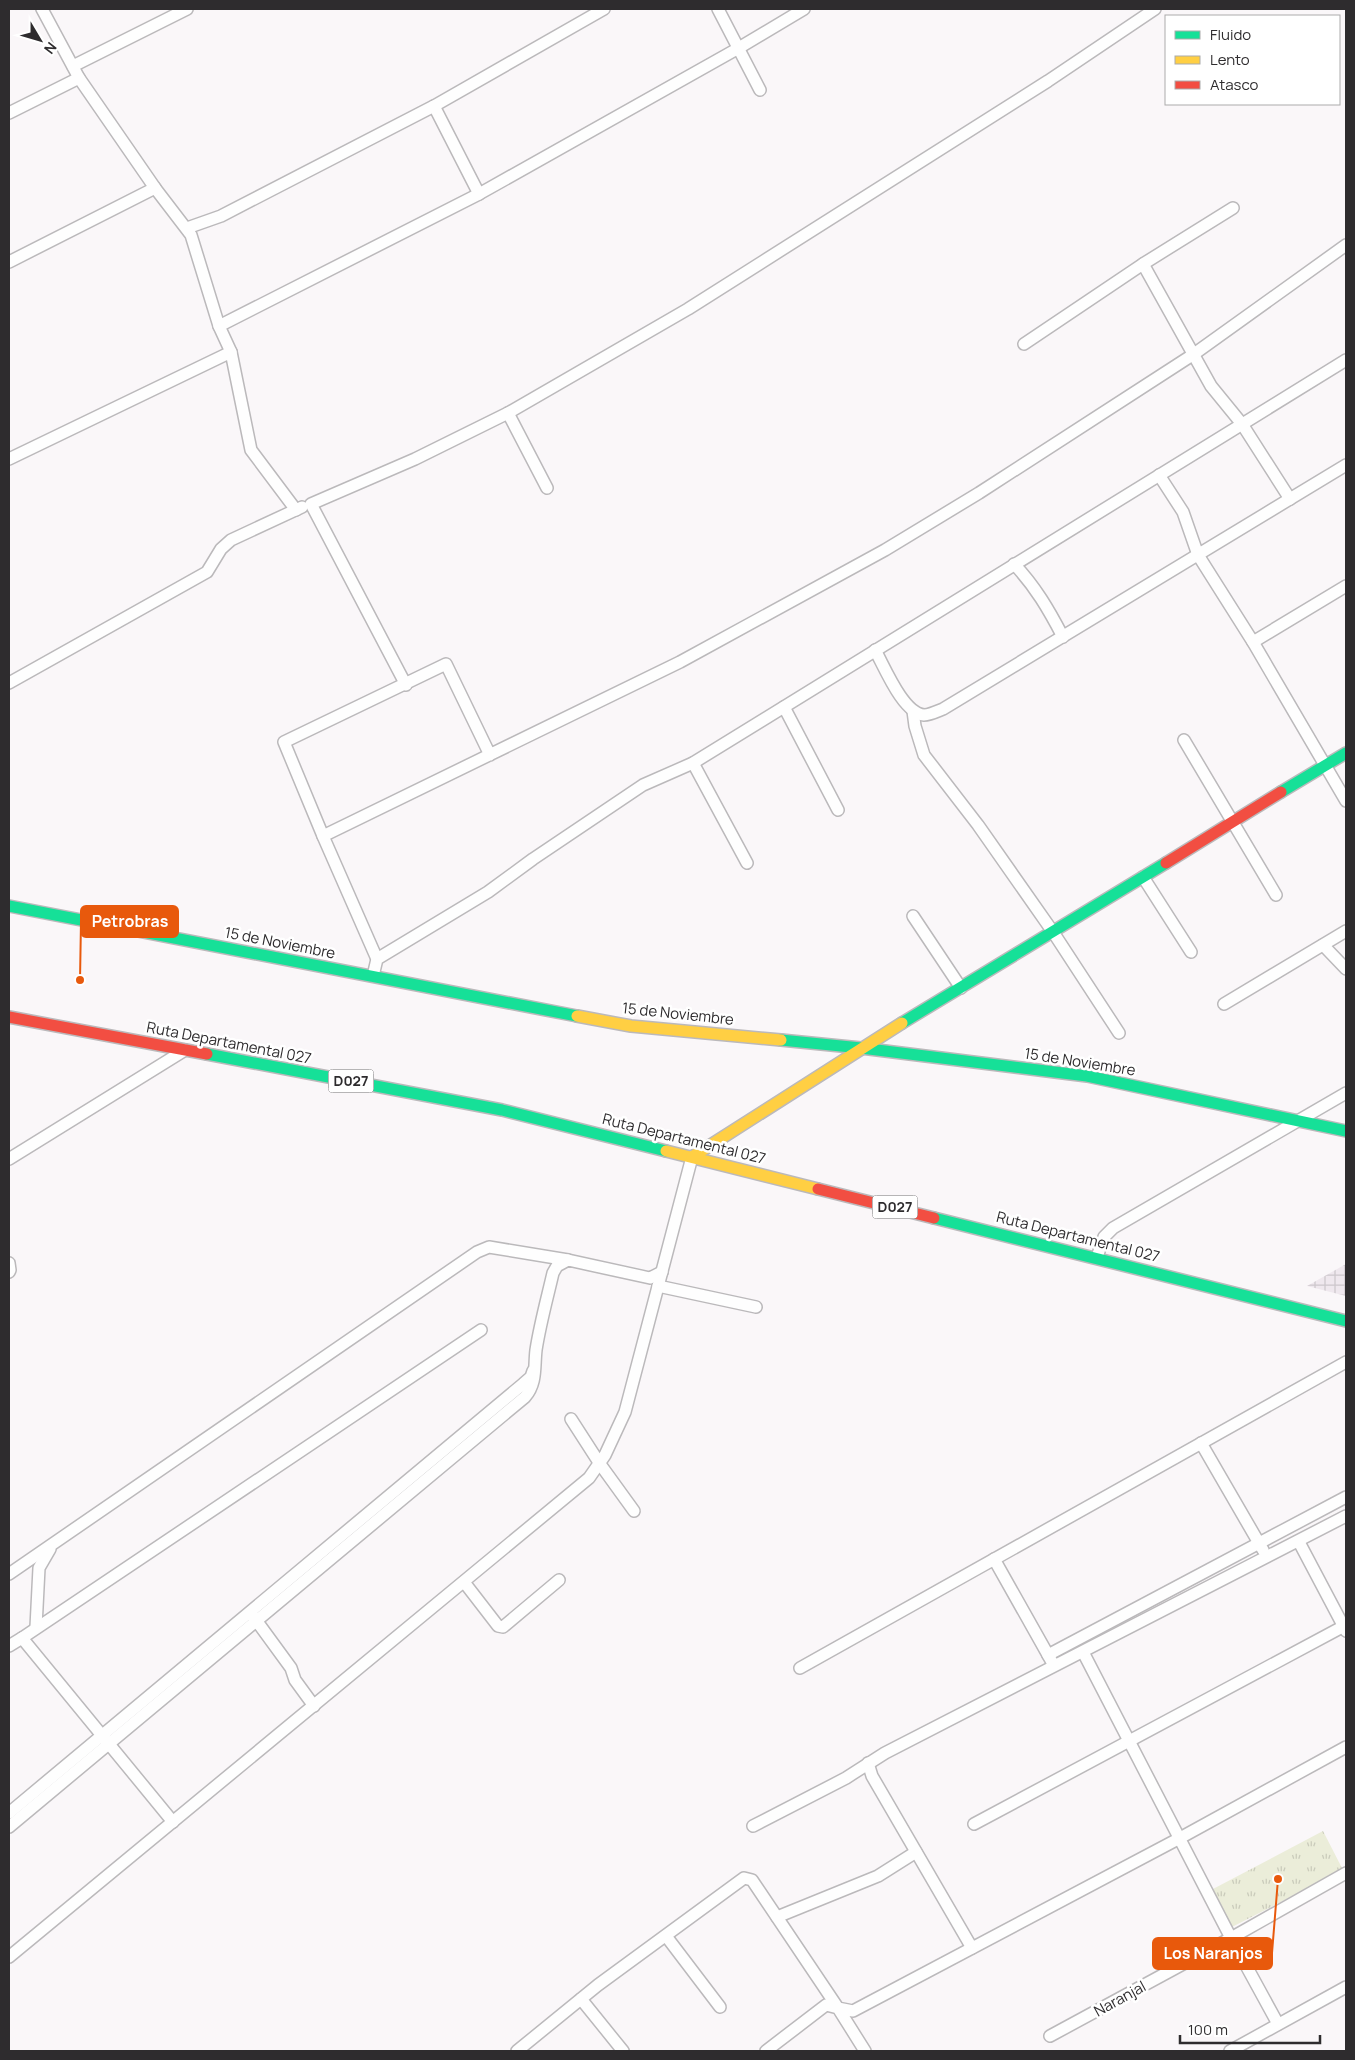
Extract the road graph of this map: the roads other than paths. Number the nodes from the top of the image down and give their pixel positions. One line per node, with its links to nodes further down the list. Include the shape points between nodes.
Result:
1 (42, 9): 8 (street)
2 (187, 9): 8 (street)
3 (604, 9): 11 (street)
4 (718, 9): 7 (street)
5 (804, 9): 7 (street)
6 (1154, 9): 25 (street, via 1048,81 688,310)
7 (737, 49): 10 (street); 14 (street)
8 (73, 66): 9 (street)
9 (79, 78): 12 (street); 13 (street)
10 (760, 90)
11 (434, 106): 14 (street); 16 (street, via 221,216)
12 (9, 113)
13 (155, 188): 16 (street); 18 (street)
14 (479, 194): 20 (street)
15 (1233, 208): 19 (street)
16 (187, 228): 20 (street)
17 (1346, 245): 23 (street)
18 (9, 262)
19 (1143, 264): 21 (street); 23 (street)
20 (219, 326): 22 (street)
21 (1024, 344)
22 (231, 352): 27 (street); 33 (street, via 251,450)
23 (1194, 354): 26 (street, via 1211,386); 46 (street, via 885,550 680,662)
24 (1346, 360): 26 (street)
25 (508, 413): 30 (street); 32 (street, via 415,459)
26 (1242, 424): 29 (street); 31 (street)
27 (9, 459)
28 (1346, 465): 31 (street)
29 (1159, 475): 34 (street, via 1183,512); 35 (street)
30 (547, 488)
31 (1290, 499): 34 (street)
32 (311, 504): 33 (street); 41 (street)
33 (296, 510): 40 (street, via 231,540 221,549 207,572 197,579)
34 (1198, 555): 37 (street); 38 (street)
35 (1014, 564): 37 (street, via 1028,578); 39 (street)
36 (1345, 590): 38 (street)
37 (1063, 637): 43 (street, via 943,709 925,715)
38 (1254, 642): 48 (street)
39 (875, 650): 42 (street); 43 (street, via 903,700)
40 (9, 683)
41 (406, 685): 46 (street, via 446,664); 52 (street, via 284,742)
42 (784, 707): 47 (street); 50 (street)
43 (913, 711): 59 (street, via 924,755)
44 (1184, 740): 51 (street)
45 (1346, 754): 48 (street)
46 (490, 755): 52 (street)
47 (693, 763): 53 (street); 62 (street, via 643,785 488,892)
48 (1326, 766): 49 (street); 51 (street)
49 (1346, 801)
50 (838, 810)
51 (1233, 822): 54 (street); 55 (street)
52 (323, 836): 62 (street)
53 (746, 862)
54 (1143, 877): 59 (street); 61 (street)
55 (1276, 895)
56 (9, 906): 64 (street, 15 de Noviembre)
57 (913, 916): 65 (street)
58 (1346, 931): 60 (street)
59 (1053, 932): 65 (street); 68 (street)
60 (1323, 945): 63 (street); 66 (street)
61 (1191, 952)
62 (377, 959): 64 (street)
63 (1346, 969)
64 (373, 976): 69 (street, 15 de Noviembre, via 631,1026)
65 (961, 988): 69 (street)
66 (1224, 1004)
67 (9, 1017): 70 (street, Ruta Departamental 027 / D027)
68 (1118, 1033)
69 (861, 1048): 72 (street, 15 de Noviembre, via 1087,1076); 74 (street)
70 (185, 1050): 74 (street, Ruta Departamental 027 / D027, via 502,1110); 75 (street)
71 (1346, 1093): 72 (street)
72 (1298, 1121): 73 (street, 15 de Noviembre); 76 (street, via 1113,1228 1104,1237)
73 (1346, 1131)
74 (692, 1157): 76 (street, Ruta Departamental 027 / D027); 80 (street)
75 (9, 1159)
76 (1097, 1257): 83 (street, Ruta Departamental 027 / D027)
77 (568, 1260): 80 (street, via 650,1278); 92 (street, via 489,1247 477,1252); 100 (street, via 557,1266 553,1273 531,1377)
78 (9, 1263): 79 (street)
79 (9, 1272)
80 (662, 1272): 81 (street)
81 (658, 1286): 82 (street); 88 (street, via 625,1412)
82 (756, 1306)
83 (1346, 1321)
84 (481, 1330): 101 (street)
85 (1346, 1362): 87 (street)
86 (571, 1418): 88 (street)
87 (1201, 1443): 94 (street); 96 (street)
88 (600, 1464): 90 (street); 99 (street, via 589,1478)
89 (1346, 1497): 94 (street)
90 (634, 1511)
91 (1346, 1516): 93 (street)
92 (60, 1538): 97 (street); 101 (street, via 45,1554 39,1568)
93 (1299, 1542): 95 (street); 102 (street)
94 (1259, 1543): 95 (street); 106 (street)
95 (1267, 1558): 105 (street)
96 (994, 1559): 106 (street); 108 (street)
97 (9, 1574)
98 (559, 1580): 99 (street, via 503,1627 498,1626)
99 (464, 1582): 109 (street)
100 (253, 1616): 109 (street); 110 (street)
101 (36, 1627): 103 (street)
102 (1346, 1628): 111 (street)
103 (22, 1638): 104 (street); 110 (street)
104 (9, 1646)
105 (1083, 1652): 107 (street); 111 (street)
106 (1048, 1655): 107 (street)
107 (1055, 1667): 113 (street)
108 (800, 1668)
109 (314, 1706): 115 (street)
110 (105, 1740): 114 (street); 115 (street); 118 (street)
111 (1130, 1741): 116 (street); 119 (street)
112 (1346, 1747): 119 (street)
113 (868, 1763): 117 (street, via 846,1778); 120 (street, via 872,1776)
114 (9, 1813)
115 (172, 1822): 126 (street)
116 (974, 1824)
117 (753, 1826)
118 (9, 1827)
119 (1180, 1838): 124 (street); 125 (street)
120 (916, 1852): 122 (street, via 878,1876); 125 (street)
121 (1346, 1872): 124 (street, Naranjal)
122 (777, 1916): 123 (street, via 752,1880 744,1878); 130 (street)
123 (666, 1936): 128 (street); 129 (street)
124 (1231, 1938): 131 (street); 132 (street, Naranjal)
125 (972, 1948): 130 (street, via 853,2011)
126 (9, 1957)
127 (1346, 1987): 131 (street)
128 (581, 1999): 133 (street); 134 (street)
129 (720, 2007)
130 (838, 2008): 135 (street, via 826,2005); 136 (street)
131 (1278, 2024): 137 (street)
132 (1050, 2036)
133 (517, 2051)
134 (623, 2051)
135 (766, 2051)
136 (865, 2051)
137 (1230, 2051)

